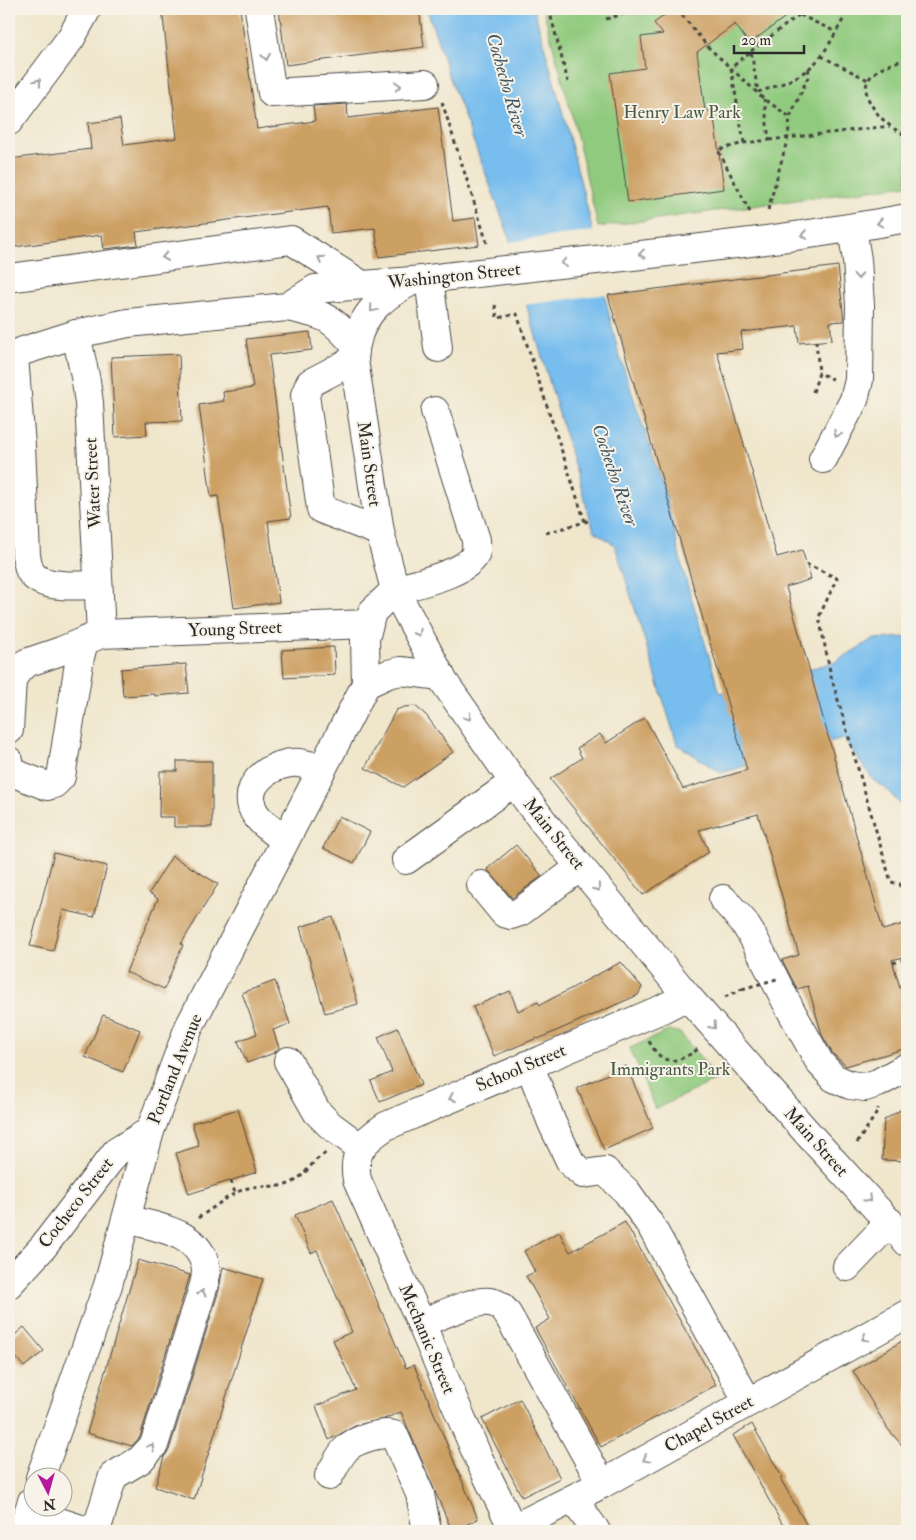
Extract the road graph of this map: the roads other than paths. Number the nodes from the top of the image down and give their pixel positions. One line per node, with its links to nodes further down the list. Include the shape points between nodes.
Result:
1 (87, 9): 4 (main road, one-way to 1, via 71,38)
2 (259, 9): 3 (main road, one-way to 3, via 272,93)
3 (425, 84)
4 (9, 121)
5 (907, 218): 6 (main road, Washington Street, one-way to 6)
6 (852, 228): 8 (main road, Washington Street, one-way to 8); 16 (main road, one-way to 16, via 860,306 859,380 854,400)
7 (9, 278): 9 (main road, one-way to 7, via 291,240)
8 (420, 280): 9 (main road, Washington Street); 12 (main road); 13 (main road, Main Street, one-way to 13, via 394,291 368,314 360,328)
9 (362, 285): 10 (main road, Washington Street, via 315,289)
10 (287, 307): 11 (main road, Washington Street, via 154,320); 13 (main road, via 328,318 340,327)
11 (76, 334): 14 (main road, Washington Street); 18 (main road, Water Street, via 89,404)
12 (438, 348)
13 (354, 353): 17 (main road, Main Street); 17 (main road, via 310,383 305,395 321,509)
14 (11, 357): 18 (main road, via 21,446 26,556 31,572 41,582 56,585)
15 (435, 411): 19 (main road, via 476,540 475,555 454,571)
16 (823, 460)
17 (380, 532): 19 (main road, Main Street)
18 (98, 585): 21 (main road, Water Street)
19 (395, 590): 20 (main road, Portland Avenue, via 372,612); 22 (main road, Main Street, one-way to 22)
20 (369, 624): 21 (main road, Young Street); 23 (main road, Portland Avenue, via 365,639)
21 (92, 638): 24 (main road, via 26,663 18,670 12,680); 25 (main road, Water Street, via 80,657 61,777 47,786 19,775)
22 (441, 676): 23 (main road, via 401,671); 27 (main road, Main Street, one-way to 27)
23 (366, 684): 26 (main road, Portland Avenue)
24 (9, 730)
25 (9, 761)
26 (322, 769): 28 (main road, Portland Avenue); 28 (main road, via 298,763 279,766 259,778 252,790 252,807 260,820)
27 (514, 782): 29 (main road); 30 (main road, Main Street)
28 (285, 840): 37 (main road, Portland Avenue, via 190,1028)
29 (406, 860)
30 (580, 867): 31 (main road, via 520,912 511,915 504,913); 33 (main road, Main Street, one-way to 33)
31 (481, 885)
32 (723, 899): 36 (main road, via 753,937 820,1063 834,1078 865,1087)
33 (687, 996): 35 (main road, School Street); 40 (main road, Main Street, one-way to 40, via 811,1138)
34 (288, 1061): 38 (main road, via 317,1112)
35 (529, 1064): 38 (main road, School Street, one-way to 38, via 386,1126); 45 (main road, via 572,1163 583,1174 605,1171 627,1192 651,1226)
36 (907, 1067)
37 (150, 1131): 39 (main road, Portland Avenue); 42 (main road, Cocheco Street, via 116,1152)
38 (362, 1148): 44 (main road, Mechanic Street, via 356,1162 357,1180)
39 (127, 1219): 46 (main road, Portland Avenue, via 108,1285); 53 (main road, one-way to 39, via 113,1476 140,1460 154,1445 204,1286 206,1270 202,1256 193,1244 177,1233)
40 (899, 1232): 41 (main road)
41 (847, 1267)
42 (9, 1284)
43 (907, 1314): 45 (main road, Chapel Street, one-way to 45)
44 (421, 1323): 48 (main road, via 476,1303 490,1302 501,1306); 51 (main road, Mechanic Street)
45 (748, 1402): 48 (main road, Chapel Street, one-way to 48)
46 (44, 1468)
47 (329, 1476): 54 (main road, via 345,1450 353,1444 382,1434 394,1435 420,1494)
48 (602, 1484): 49 (main road, Chapel Street)
49 (573, 1499): 51 (main road, Chapel Street); 55 (main road)
50 (39, 1518): 52 (main road)
51 (510, 1530)
52 (87, 1531)
53 (96, 1531)
54 (427, 1531)
55 (596, 1531)

